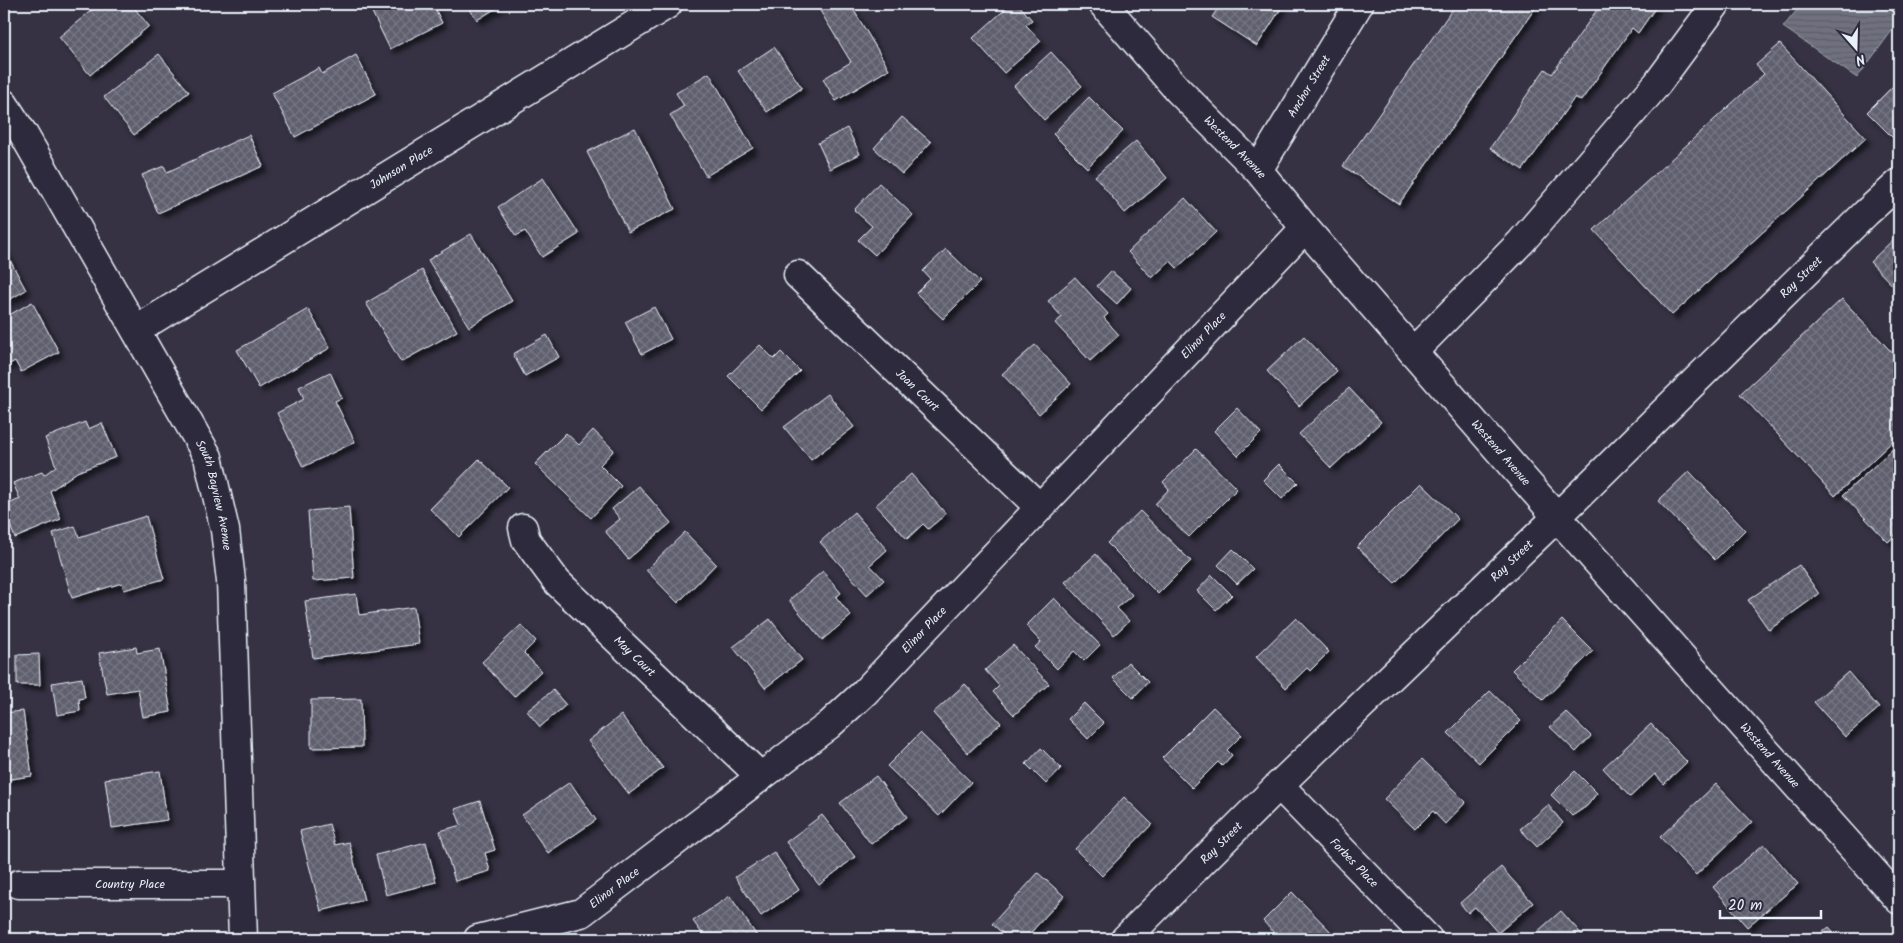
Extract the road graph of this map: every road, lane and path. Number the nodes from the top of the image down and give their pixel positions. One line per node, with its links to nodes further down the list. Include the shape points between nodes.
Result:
1 (668, 4): 10 (street, Johnson Place)
2 (1103, 4): 6 (street, Westend Avenue, via 1178,90)
3 (1359, 4): 6 (street, Anchor Street)
4 (1716, 4): 11 (street, via 1657,84 1521,242)
5 (4, 104): 10 (street, South Bayview Avenue)
6 (1258, 170): 8 (street, Westend Avenue)
7 (1899, 183): 13 (street, Ray Street)
8 (1304, 228): 11 (street, Westend Avenue); 12 (street, Elinor Place)
9 (798, 275): 12 (street, Joan Court)
10 (136, 330): 18 (street, South Bayview Avenue, via 208,457 225,530 231,581)
11 (1413, 352): 13 (street, Westend Avenue)
12 (1039, 507): 15 (street, Elinor Place, via 864,693 829,725)
13 (1557, 517): 16 (street, Ray Street); 19 (street, Westend Avenue)
14 (523, 528): 15 (street, May Court, via 526,540 557,582)
15 (760, 776): 21 (street, Elinor Place, via 581,913)
16 (1279, 785): 22 (street, Ray Street); 23 (street, Forbes Place)
17 (19, 884): 18 (street, Country Place)
18 (240, 884): 20 (street, South Bayview Avenue)
19 (1899, 900)
20 (243, 939)
21 (478, 939)
22 (1125, 939)
23 (1428, 939)

